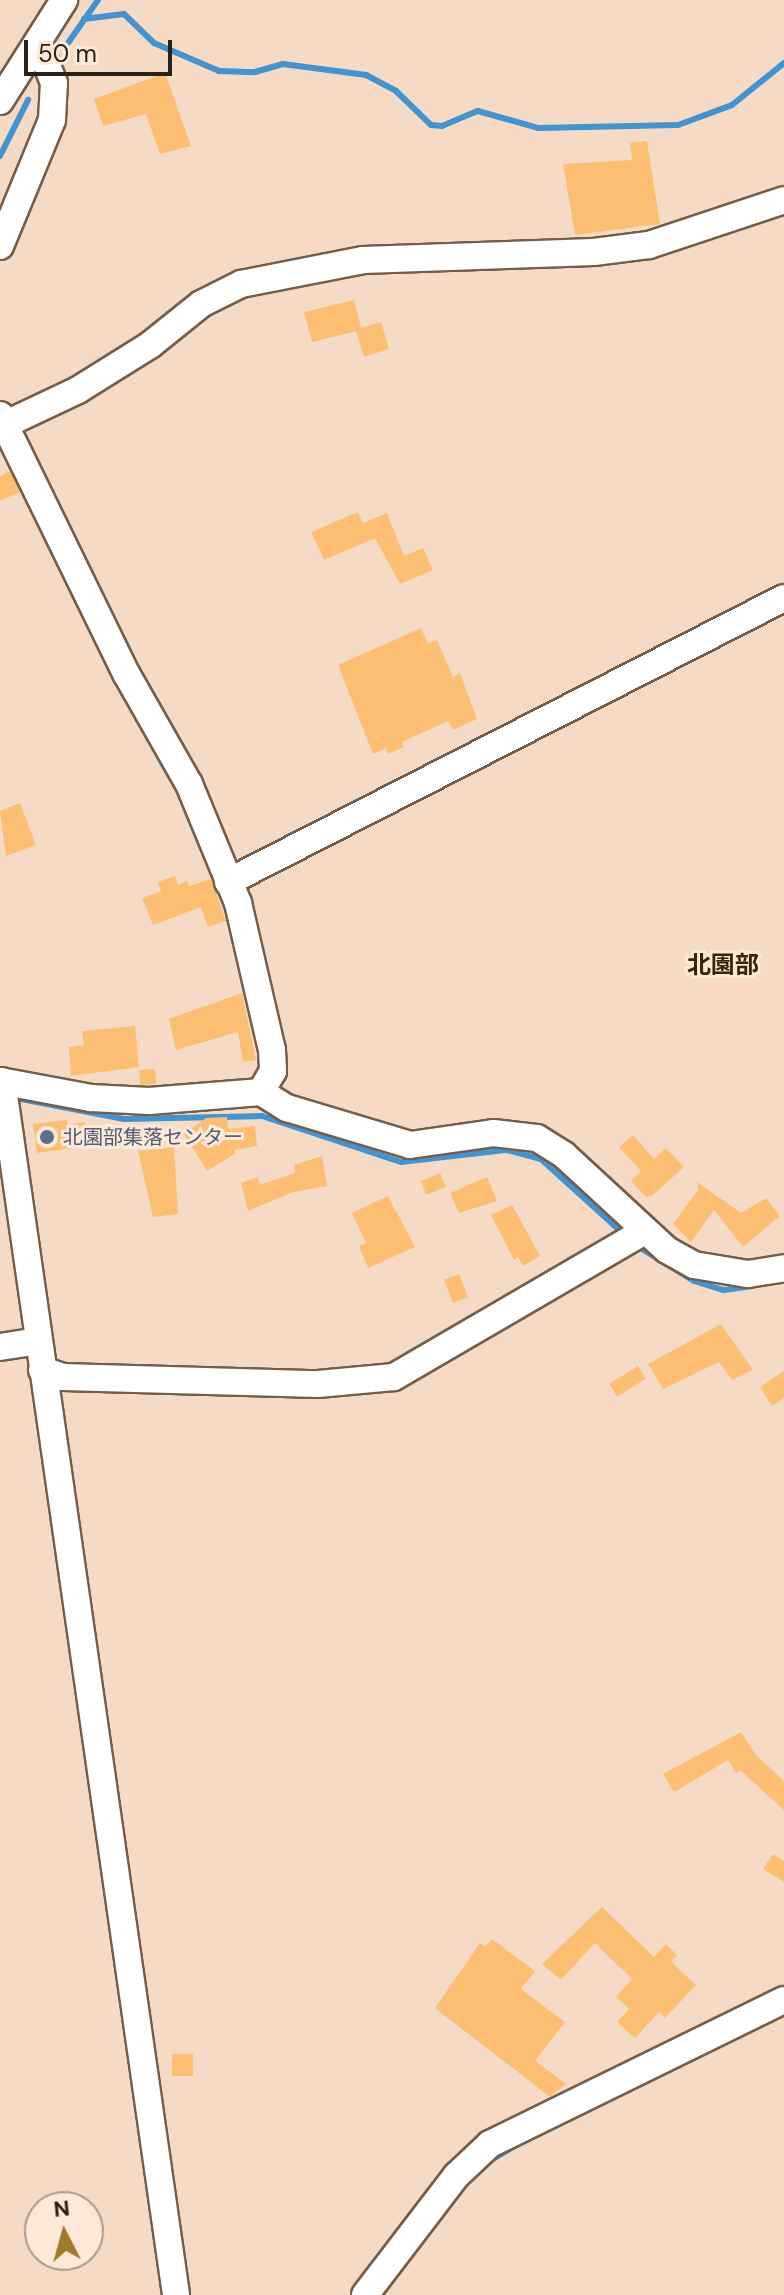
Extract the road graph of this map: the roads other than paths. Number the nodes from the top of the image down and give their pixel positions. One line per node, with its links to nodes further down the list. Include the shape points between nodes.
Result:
1 (64, 0): 2 (street)
2 (38, 43): 3 (street); 5 (street, via 54,83 52,120)
3 (0, 101)
4 (784, 200): 6 (street, via 649,245 594,252 363,260 241,284 201,304 150,345 78,390)
5 (0, 246)
6 (2, 420): 8 (street, via 127,675 189,784)
7 (784, 598): 8 (street)
8 (228, 882): 10 (street, via 252,948 272,1050 273,1071)
9 (1, 1081): 10 (street, via 91,1098 149,1101); 11 (street)
10 (261, 1092): 12 (street, via 287,1108 410,1145 493,1133 537,1138 564,1155)
11 (11, 1230): 14 (street)
12 (645, 1231): 13 (street, via 694,1265 748,1274); 16 (street, via 394,1377 318,1384 63,1377)
13 (784, 1268)
14 (38, 1341): 15 (street); 16 (street)
15 (0, 1347)
16 (42, 1370): 18 (street)
17 (784, 2000): 19 (street, via 490,2144 456,2176)
18 (176, 2295)
19 (365, 2295)

